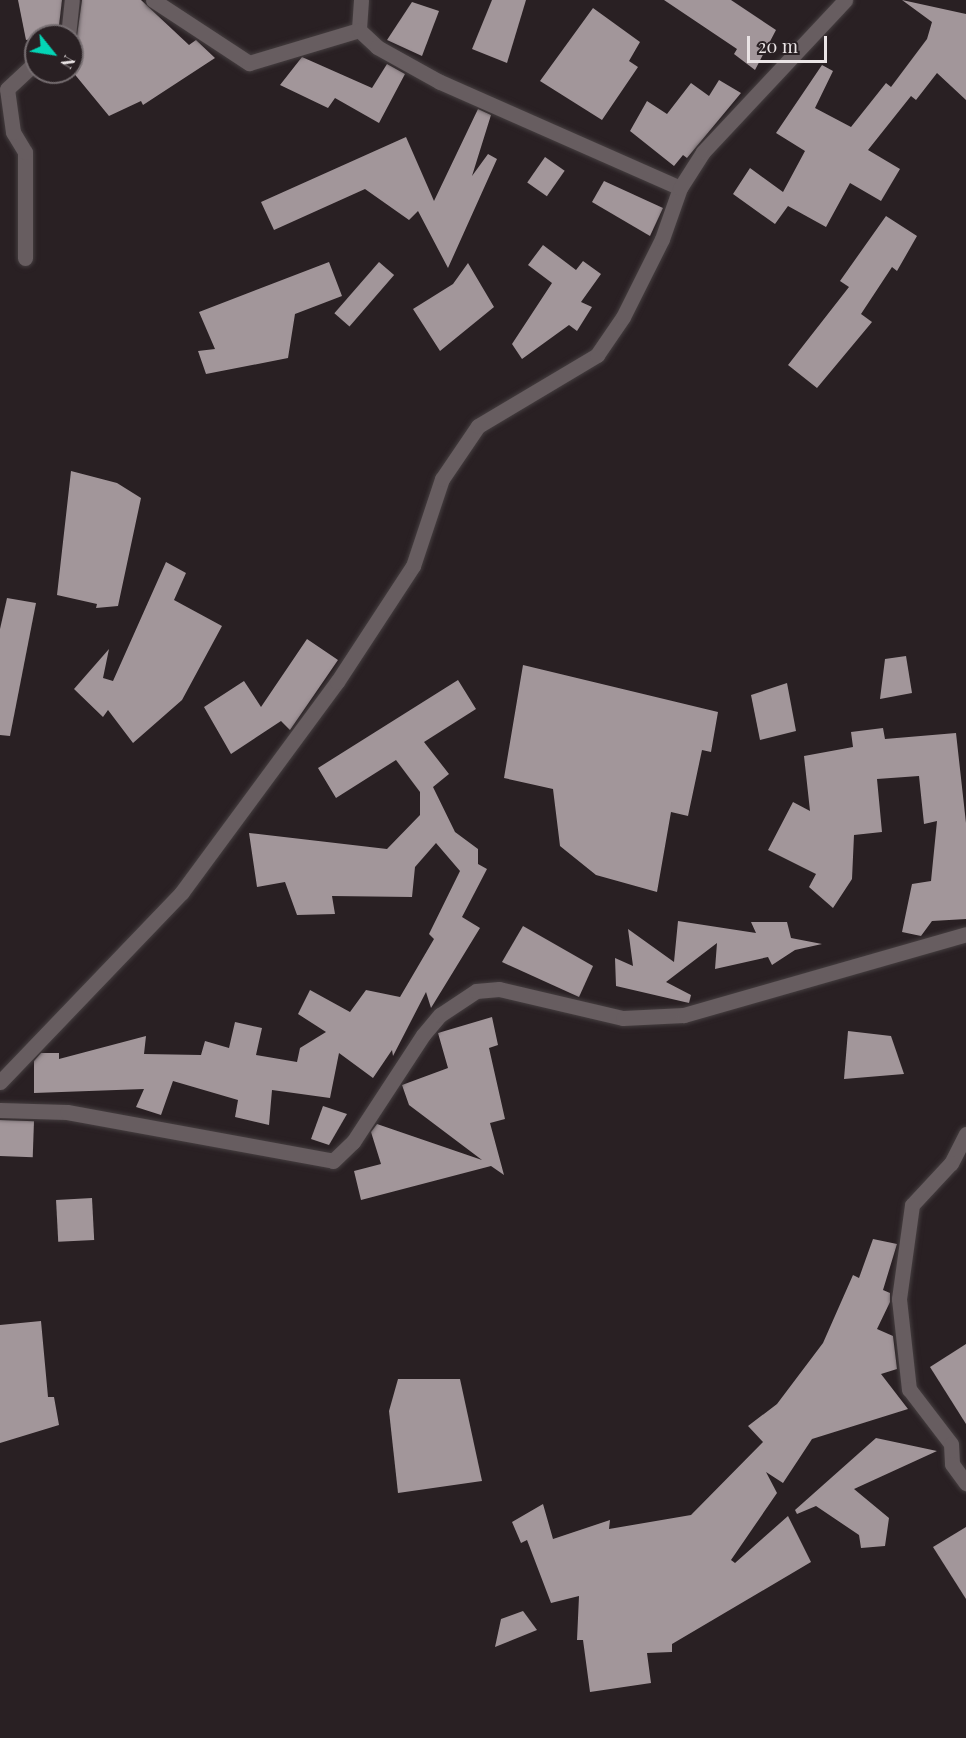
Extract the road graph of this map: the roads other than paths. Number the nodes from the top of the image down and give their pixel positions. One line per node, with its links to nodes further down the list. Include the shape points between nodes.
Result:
1 (72, 0): 5 (street)
2 (153, 0): 6 (street, via 249,63)
3 (361, 0): 6 (street)
4 (844, 0): 8 (street, via 703,152)
5 (69, 24)
6 (359, 30): 8 (street, via 377,47 440,82)
7 (24, 73): 9 (street, via 7,89 13,132 25,152)
8 (680, 188): 11 (street, via 662,239 597,355 478,426 442,479 413,566 338,682 182,892)
9 (25, 258)
10 (966, 934): 12 (street, via 684,1015 622,1018 499,989 476,992 440,1015 423,1035 353,1142 333,1161 67,1112)
11 (0, 1082)
12 (0, 1110)
13 (966, 1134): 14 (street, via 951,1162 912,1205 899,1299 909,1389 951,1444 952,1464)
14 (966, 1483)

